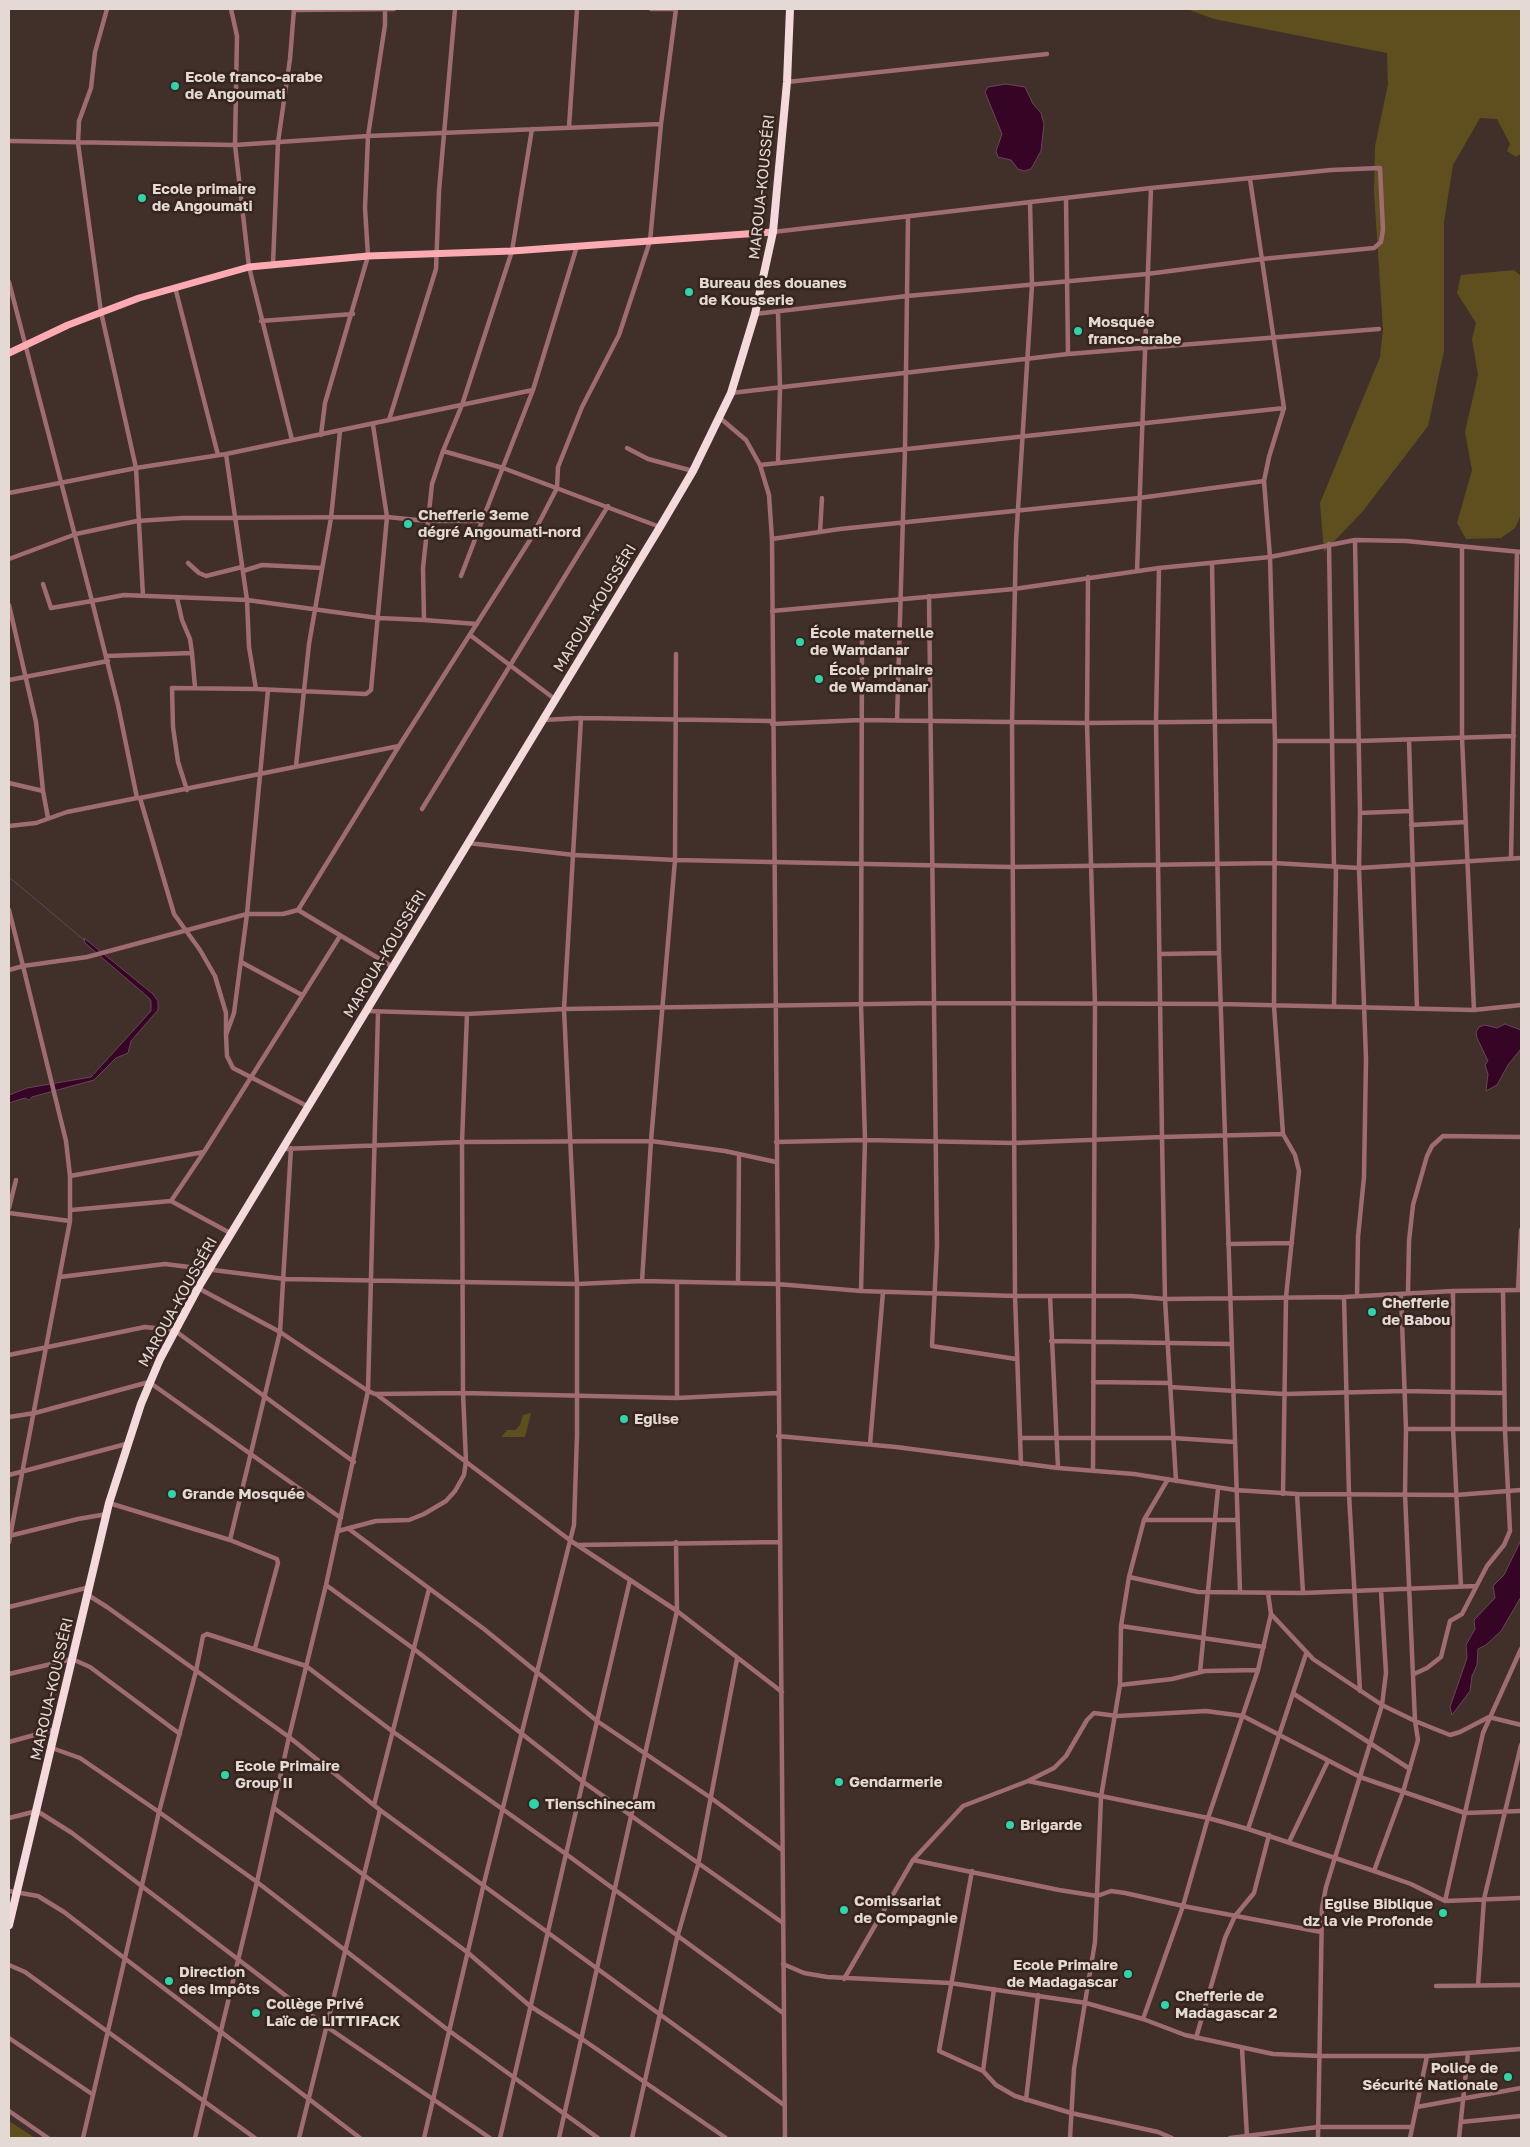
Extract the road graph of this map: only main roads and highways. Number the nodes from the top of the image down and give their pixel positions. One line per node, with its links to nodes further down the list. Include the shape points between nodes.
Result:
1 (790, 9): 2 (highway, MAROUA-KOUSSÉRI)
2 (773, 232): 3 (main road, via 512,250 368,256 249,267 100,312); 4 (highway, MAROUA-KOUSSÉRI, via 755,314 731,393 693,471 366,1011 287,1148 198,1288 150,1382 126,1444 109,1503 37,1811)
3 (9, 353)
4 (13, 1891): 5 (highway, MAROUA-KOUSSÉRI)
5 (9, 1925)

